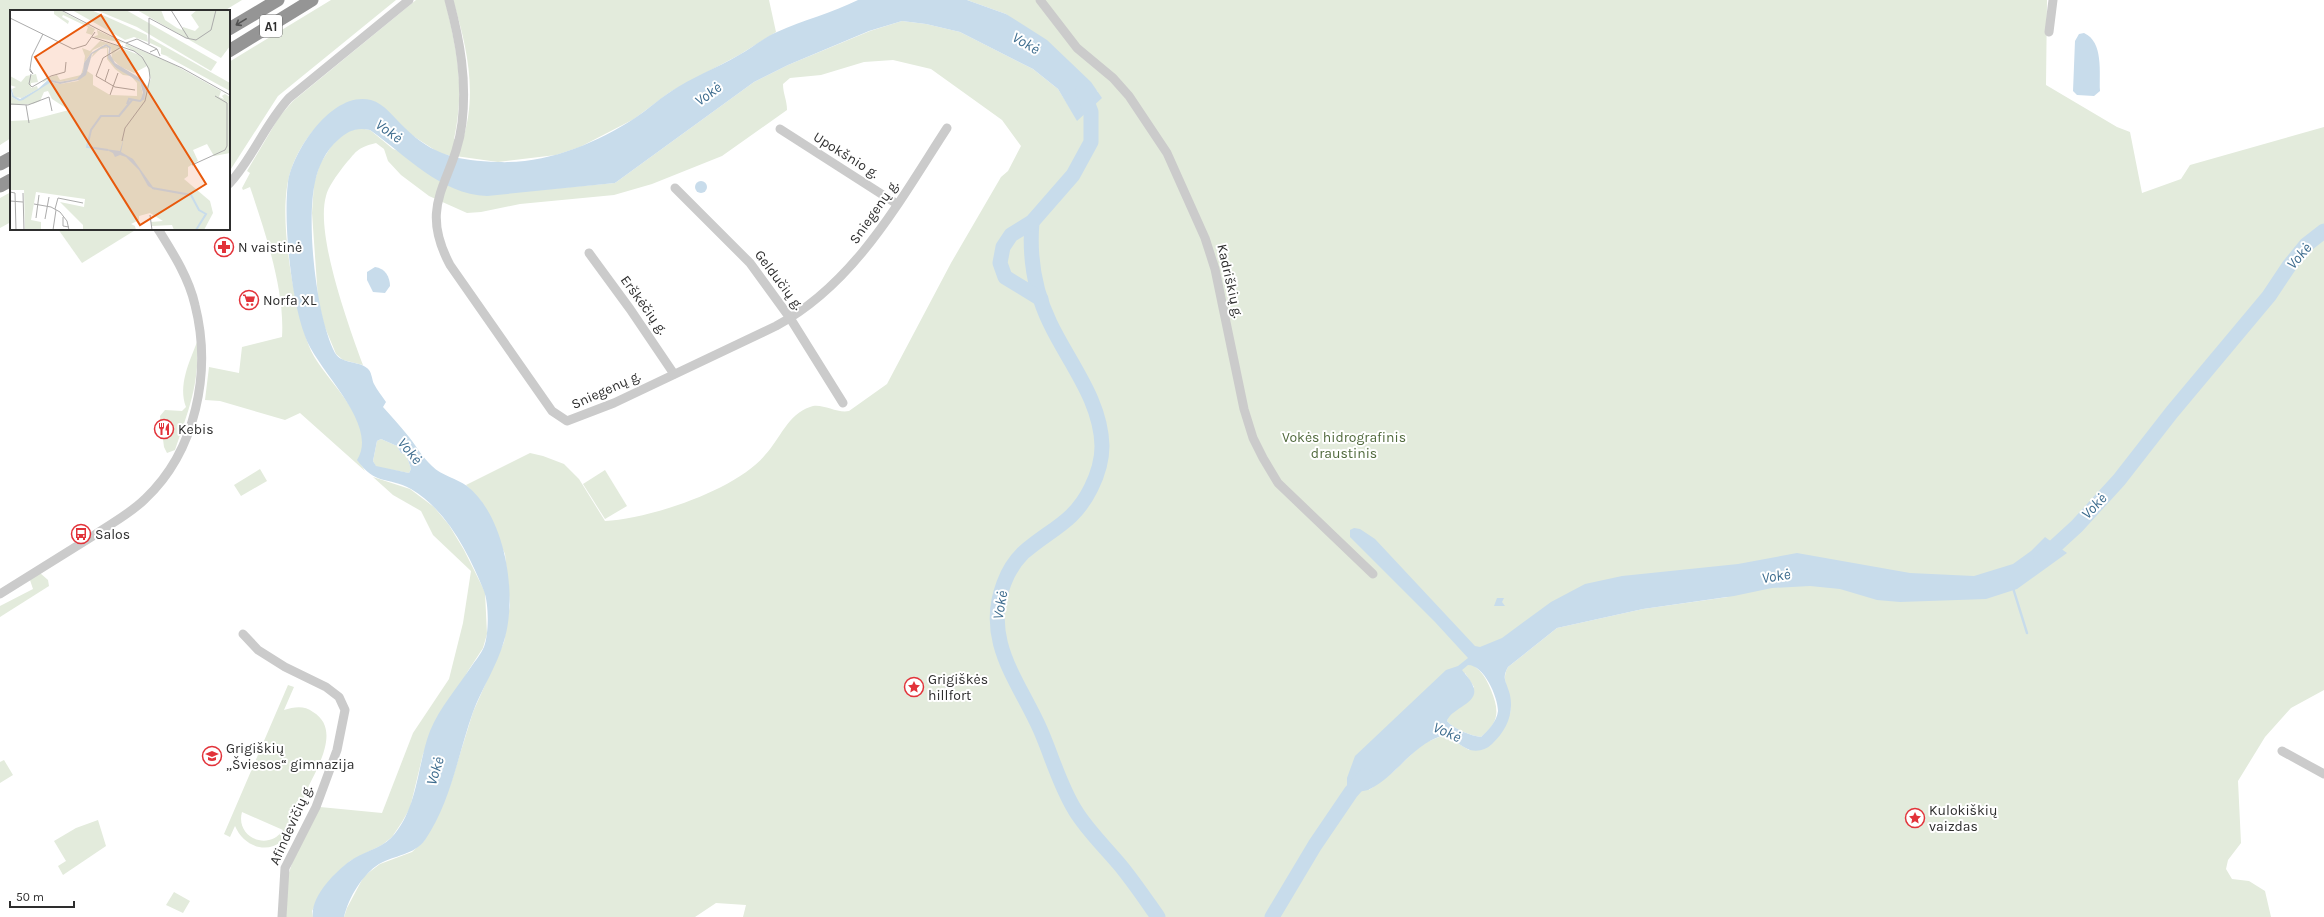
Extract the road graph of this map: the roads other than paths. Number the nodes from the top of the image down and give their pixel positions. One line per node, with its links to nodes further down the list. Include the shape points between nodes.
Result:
1 (278, 0): 7 (highway, A1, one-way to 7)
2 (312, 0): 9 (highway, A1)
3 (409, 0): 15 (street, via 289,98 275,114 250,157)
4 (449, 0): 22 (street, Sniegenų g., via 461,47 464,79 462,124 458,144 436,204 440,244 450,265 552,411 567,422)
5 (1040, 0): 24 (street, Kadriškių g., via 1077,48 1113,78 1129,96 1167,153 1205,238 1215,269 1244,409 1253,438 1263,458 1278,483)
6 (2053, 0): 8 (street)
7 (230, 28)
8 (2049, 32)
9 (230, 50)
10 (947, 128): 18 (street, Sniegenų g.)
11 (780, 130): 18 (street, Upokšnio g.)
12 (10, 159): 13 (highway)
13 (0, 164)
14 (10, 181): 16 (highway)
15 (230, 183)
16 (0, 186)
17 (675, 188): 21 (street, Geldučių g., via 750,263)
18 (897, 204): 21 (street, Sniegenų g., via 852,266)
19 (159, 230): 25 (street, via 186,280 195,304 201,335 203,366 200,390 182,448 166,475 144,500 116,521)
20 (589, 253): 22 (street, Erškėčių g.)
21 (790, 318): 22 (street, Sniegenų g.); 23 (street, Geldučių g.)
22 (674, 374)
23 (843, 403)
24 (1373, 574)
25 (0, 594)
26 (243, 634): 29 (street, Afindevičių g., via 258,650 326,687 339,697 345,710 337,750 316,807 285,868)
27 (2282, 751): 28 (street)
28 (2324, 774)
29 (282, 917)

